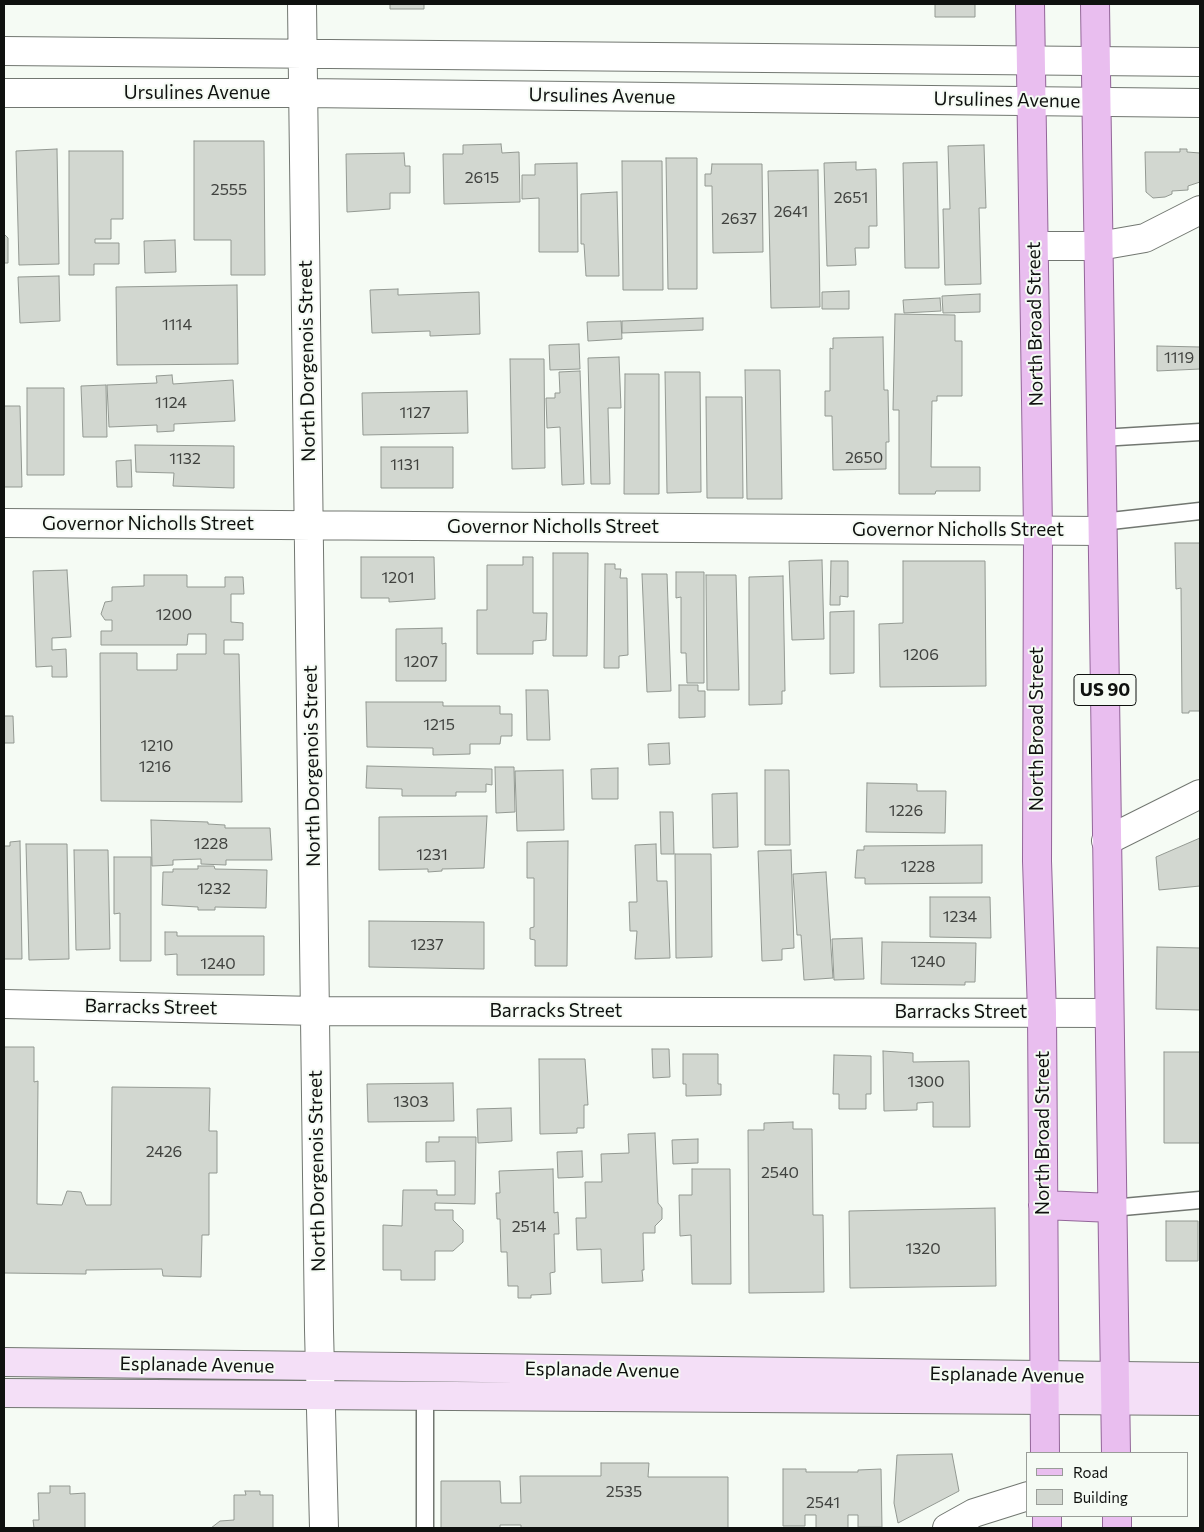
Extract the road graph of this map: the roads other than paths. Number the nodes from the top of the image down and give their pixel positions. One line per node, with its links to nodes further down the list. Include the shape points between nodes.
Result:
1 (302, 4): 5 (street, North Dorgenois Street)
2 (1030, 4): 6 (main road, North Broad Street)
3 (1096, 4): 7 (main road, US 90)
4 (4, 51): 5 (street, Ursulines Avenue)
5 (303, 54): 6 (street, Ursulines Avenue); 10 (street, North Dorgenois Street)
6 (1030, 59): 7 (street, Ursulines Avenue); 11 (main road, North Broad Street)
7 (1096, 60): 8 (street, Ursulines Avenue); 12 (main road, US 90)
8 (1200, 62)
9 (4, 93): 10 (street, Ursulines Avenue)
10 (304, 93): 11 (street, Ursulines Avenue); 21 (street, North Dorgenois Street)
11 (1031, 99): 12 (street, Ursulines Avenue); 15 (main road, North Broad Street)
12 (1097, 102): 13 (street, Ursulines Avenue); 16 (main road, US 90)
13 (1200, 103)
14 (1200, 210): 16 (street, via 1145,238)
15 (1034, 246): 16 (street); 23 (main road, North Broad Street)
16 (1098, 246): 18 (main road, US 90)
17 (1200, 432): 18 (lane)
18 (1101, 438): 22 (main road, US 90)
19 (1200, 511): 22 (lane)
20 (4, 523): 21 (street, Governor Nicholls Street)
21 (309, 525): 23 (street, Governor Nicholls Street); 27 (street, North Dorgenois Street)
22 (1102, 526): 23 (street, Governor Nicholls Street); 25 (main road, US 90)
23 (1038, 531): 28 (main road, North Broad Street, via 1037,861)
24 (1200, 794): 25 (street)
25 (1106, 841): 29 (main road, US 90)
26 (4, 1004): 27 (street, Barracks Street)
27 (316, 1010): 28 (street, Barracks Street); 34 (street, North Dorgenois Street)
28 (1042, 1013): 29 (street, Barracks Street); 31 (main road, North Broad Street)
29 (1109, 1014): 32 (main road, US 90)
30 (1200, 1200): 32 (lane)
31 (1043, 1205): 32 (main road); 36 (main road, North Broad Street)
32 (1112, 1208): 37 (main road, US 90)
33 (4, 1362): 34 (street, Esplanade Avenue)
34 (320, 1367): 36 (street, Esplanade Avenue); 39 (street, North Dorgenois Street)
35 (1200, 1377): 37 (street, Esplanade Avenue)
36 (1044, 1388): 37 (street, Esplanade Avenue); 40 (street, Esplanade Avenue); 42 (main road, North Broad Street)
37 (1115, 1388): 41 (street, Esplanade Avenue); 43 (main road, US 90)
38 (4, 1393): 39 (street, Esplanade Avenue)
39 (321, 1395): 40 (street, Esplanade Avenue); 45 (street, North Dorgenois Street)
40 (425, 1396): 46 (lane)
41 (1200, 1401)
42 (1045, 1452)
43 (1116, 1452)
44 (1026, 1497): 47 (street, via 974,1513)
45 (324, 1528)
46 (425, 1528)
47 (947, 1528)

